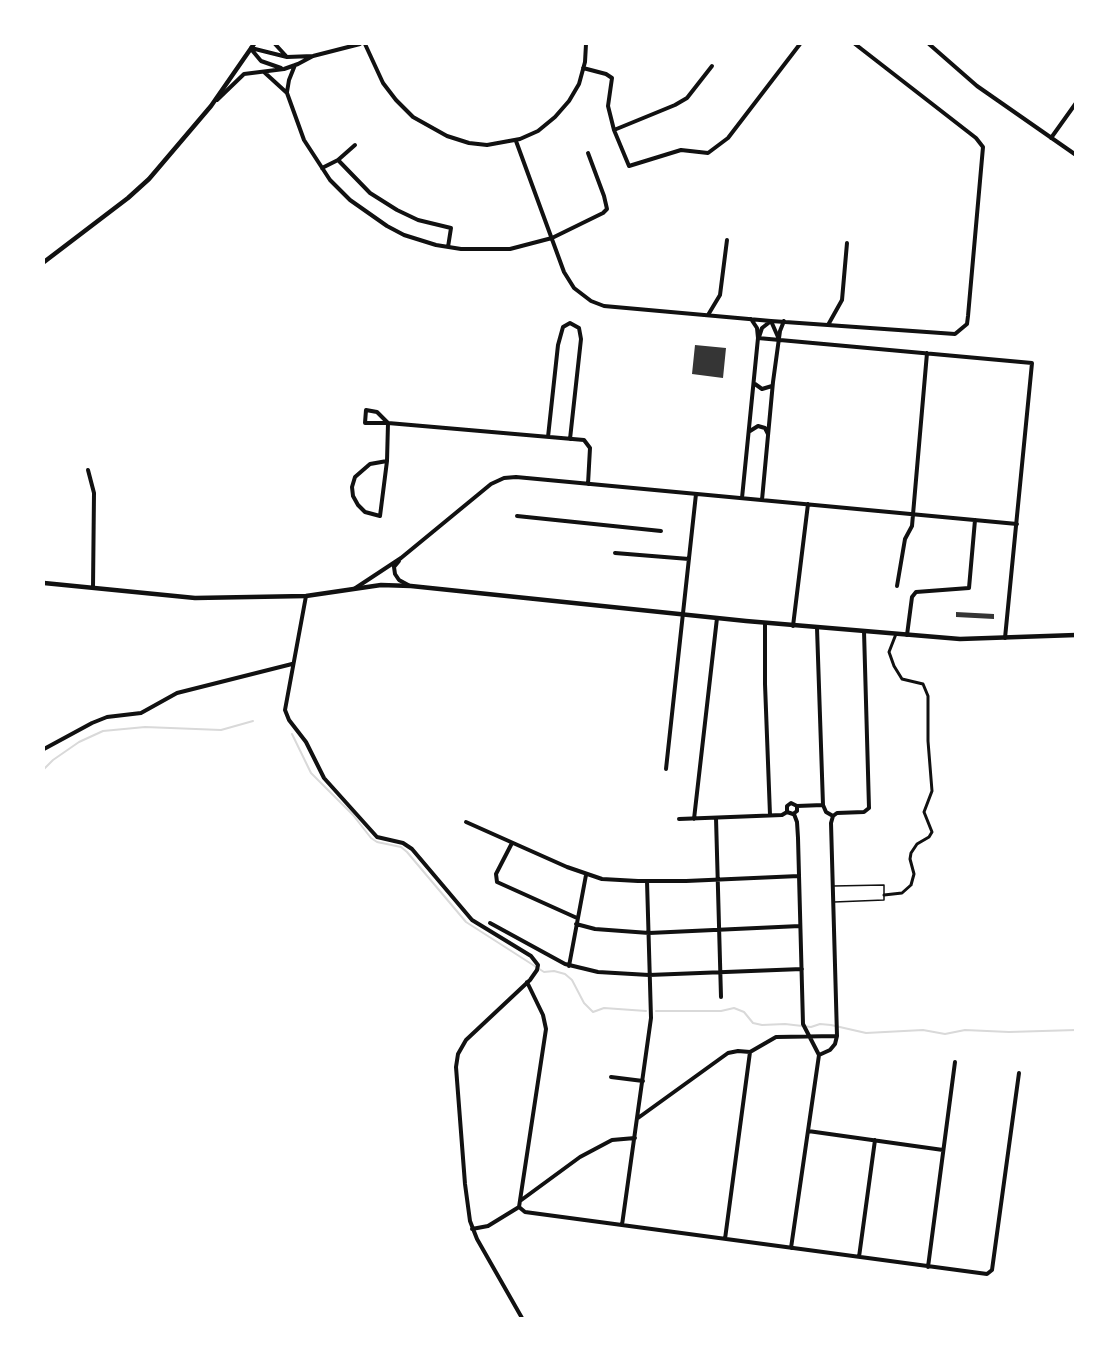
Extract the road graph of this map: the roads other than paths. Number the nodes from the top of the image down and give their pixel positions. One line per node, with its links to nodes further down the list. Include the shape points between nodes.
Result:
1 (276, 44): 9 (street)
2 (362, 44): 8 (street); 20 (street, via 388,90 424,124 472,143)
3 (586, 44): 12 (street)
4 (800, 44): 18 (street, via 729,138 708,153 681,150 629,166)
5 (855, 44): 35 (street, via 983,147 968,316 967,324 955,334)
6 (929, 44): 19 (street, via 977,86)
7 (252, 46): 9 (street); 13 (street, via 261,61); 17 (street)
8 (313, 56): 9 (street); 10 (street)
9 (287, 57)
10 (295, 65): 13 (street); 15 (street)
11 (712, 66): 18 (street, via 687,98)
12 (584, 68): 18 (street, via 612,78 608,106); 20 (street, via 574,93 558,113 538,131)
13 (284, 69): 14 (street)
14 (264, 72): 15 (street); 17 (street, via 242,75)
15 (287, 93): 25 (street, via 304,140)
16 (1076, 103): 19 (street)
17 (212, 106): 30 (street, via 149,179)
18 (614, 130)
19 (1051, 138): 23 (street)
20 (516, 141): 26 (street)
21 (355, 145): 24 (street)
22 (588, 153): 26 (street, via 607,209)
23 (1076, 154)
24 (338, 160): 25 (street); 29 (street, via 370,193 397,210 417,220 451,228)
25 (322, 168): 29 (street, via 351,200 387,226)
26 (552, 238): 29 (street, via 510,249); 31 (street, via 569,280 591,301 604,306)
27 (727, 240): 31 (street, via 720,295)
28 (847, 243): 35 (street, via 842,300)
29 (447, 247)
30 (44, 262)
31 (708, 315): 32 (street)
32 (750, 319): 33 (street); 36 (street, via 757,327)
33 (771, 321): 34 (street); 36 (street); 37 (street)
34 (784, 321): 35 (street); 37 (street)
35 (828, 325)
36 (758, 338): 37 (street); 39 (street)
37 (780, 340): 38 (street); 40 (street)
38 (927, 353): 53 (street); 56 (street, via 1032,363)
39 (754, 384): 40 (street, via 762,388); 42 (street)
40 (772, 386): 43 (street)
41 (388, 423): 41 (street, via 377,412 366,410 365,423); 44 (street); 46 (street)
42 (749, 432): 43 (street, via 758,426); 50 (street)
43 (768, 434): 51 (street)
44 (548, 437): 45 (street); 45 (street, via 558,345 563,327 570,323 579,328 581,339)
45 (570, 439): 48 (street, via 584,440 590,447)
46 (387, 461): 46 (street, via 370,464 355,477 353,496 365,512 380,516)
47 (88, 470): 64 (street, via 94,493)
48 (588, 484): 49 (street); 59 (street, via 504,478 491,484)
49 (696, 494): 50 (street); 60 (street)
50 (742, 498): 51 (street)
51 (762, 500): 52 (street)
52 (808, 504): 53 (street); 70 (street)
53 (912, 514): 55 (street); 63 (street)
54 (517, 516): 57 (street)
55 (975, 520): 56 (street); 74 (street, via 969,588 916,592)
56 (1017, 524): 76 (street)
57 (661, 531)
58 (615, 553): 60 (street)
59 (401, 558): 62 (street, via 394,567 395,574); 65 (street)
60 (689, 558): 67 (street)
61 (44, 583): 64 (street)
62 (411, 586): 65 (street); 67 (street)
63 (897, 586)
64 (93, 588): 66 (street, via 195,598)
65 (354, 589): 66 (street)
66 (306, 596): 77 (street)
67 (683, 614): 68 (street); 79 (street)
68 (717, 618): 69 (street); 88 (street)
69 (765, 623): 70 (street); 84 (street)
70 (793, 626): 71 (street)
71 (818, 628): 72 (street); 80 (street)
72 (864, 632): 73 (street); 85 (street, via 869,807 864,813)
73 (896, 634): 74 (street); 96 (street, via 889,652 894,666 902,679 923,684 928,696 932,791 924,812 932,832 911,852 911,885 902,893)
74 (907, 634): 76 (street)
75 (1076, 635): 76 (street)
76 (1005, 638)
77 (292, 664): 78 (street, via 177,693 141,713 92,723); 105 (street, via 286,714 331,788 377,837 411,849 472,920)
78 (44, 749)
79 (666, 769)
80 (823, 805): 81 (street); 85 (street)
81 (797, 806): 82 (street, via 789,803); 83 (street)
82 (788, 812): 83 (street); 84 (street)
83 (794, 814): 92 (street)
84 (770, 815): 86 (street)
85 (833, 816): 95 (street)
86 (716, 818): 88 (street); 93 (street)
87 (679, 819): 88 (street)
88 (694, 819)
89 (466, 822): 90 (street)
90 (512, 843): 91 (street); 98 (street, via 496,881)
91 (586, 874): 94 (street); 98 (street)
92 (799, 876): 93 (street); 101 (street)
93 (718, 880): 94 (street); 102 (street)
94 (647, 881): 103 (street)
95 (833, 886): 96 (lane, via 884,885); 97 (street)
96 (884, 895): 97 (lane, via 884,900)
97 (833, 902): 113 (street)
98 (577, 918): 100 (street)
99 (490, 922): 104 (street)
100 (576, 924): 103 (street); 106 (street)
101 (800, 926): 102 (street); 107 (street)
102 (719, 929): 103 (street); 108 (street)
103 (649, 933): 109 (street)
104 (533, 948): 105 (street); 106 (street)
105 (530, 955): 110 (street, via 538,966)
106 (569, 966): 109 (street, via 608,974)
107 (802, 969): 108 (street); 112 (street, via 803,1024)
108 (721, 973): 109 (street); 111 (street)
109 (649, 975): 119 (street, via 651,1018)
110 (527, 982): 125 (street, via 546,1029); 128 (street, via 470,1035 456,1060)
111 (721, 997)
112 (809, 1036): 113 (street); 114 (street, via 776,1037); 115 (street)
113 (837, 1036): 115 (street, via 830,1050)
114 (750, 1052): 120 (street, via 728,1053); 129 (street)
115 (819, 1055): 121 (street)
116 (955, 1062): 124 (street)
117 (1019, 1072): 132 (street, via 991,1272 985,1275)
118 (611, 1077): 119 (street)
119 (643, 1081): 120 (street)
120 (638, 1118): 122 (street)
121 (808, 1131): 123 (street); 130 (street)
122 (635, 1138): 125 (street, via 612,1140 580,1157); 127 (street)
123 (875, 1140): 124 (street); 131 (street)
124 (943, 1150): 132 (street)
125 (520, 1202): 126 (street)
126 (519, 1207): 127 (street, via 525,1212); 128 (street, via 485,1228)
127 (622, 1225): 129 (street)
128 (472, 1229): 133 (street)
129 (725, 1239): 130 (street)
130 (791, 1248): 131 (street)
131 (859, 1257): 132 (street)
132 (928, 1267)
133 (522, 1318)

